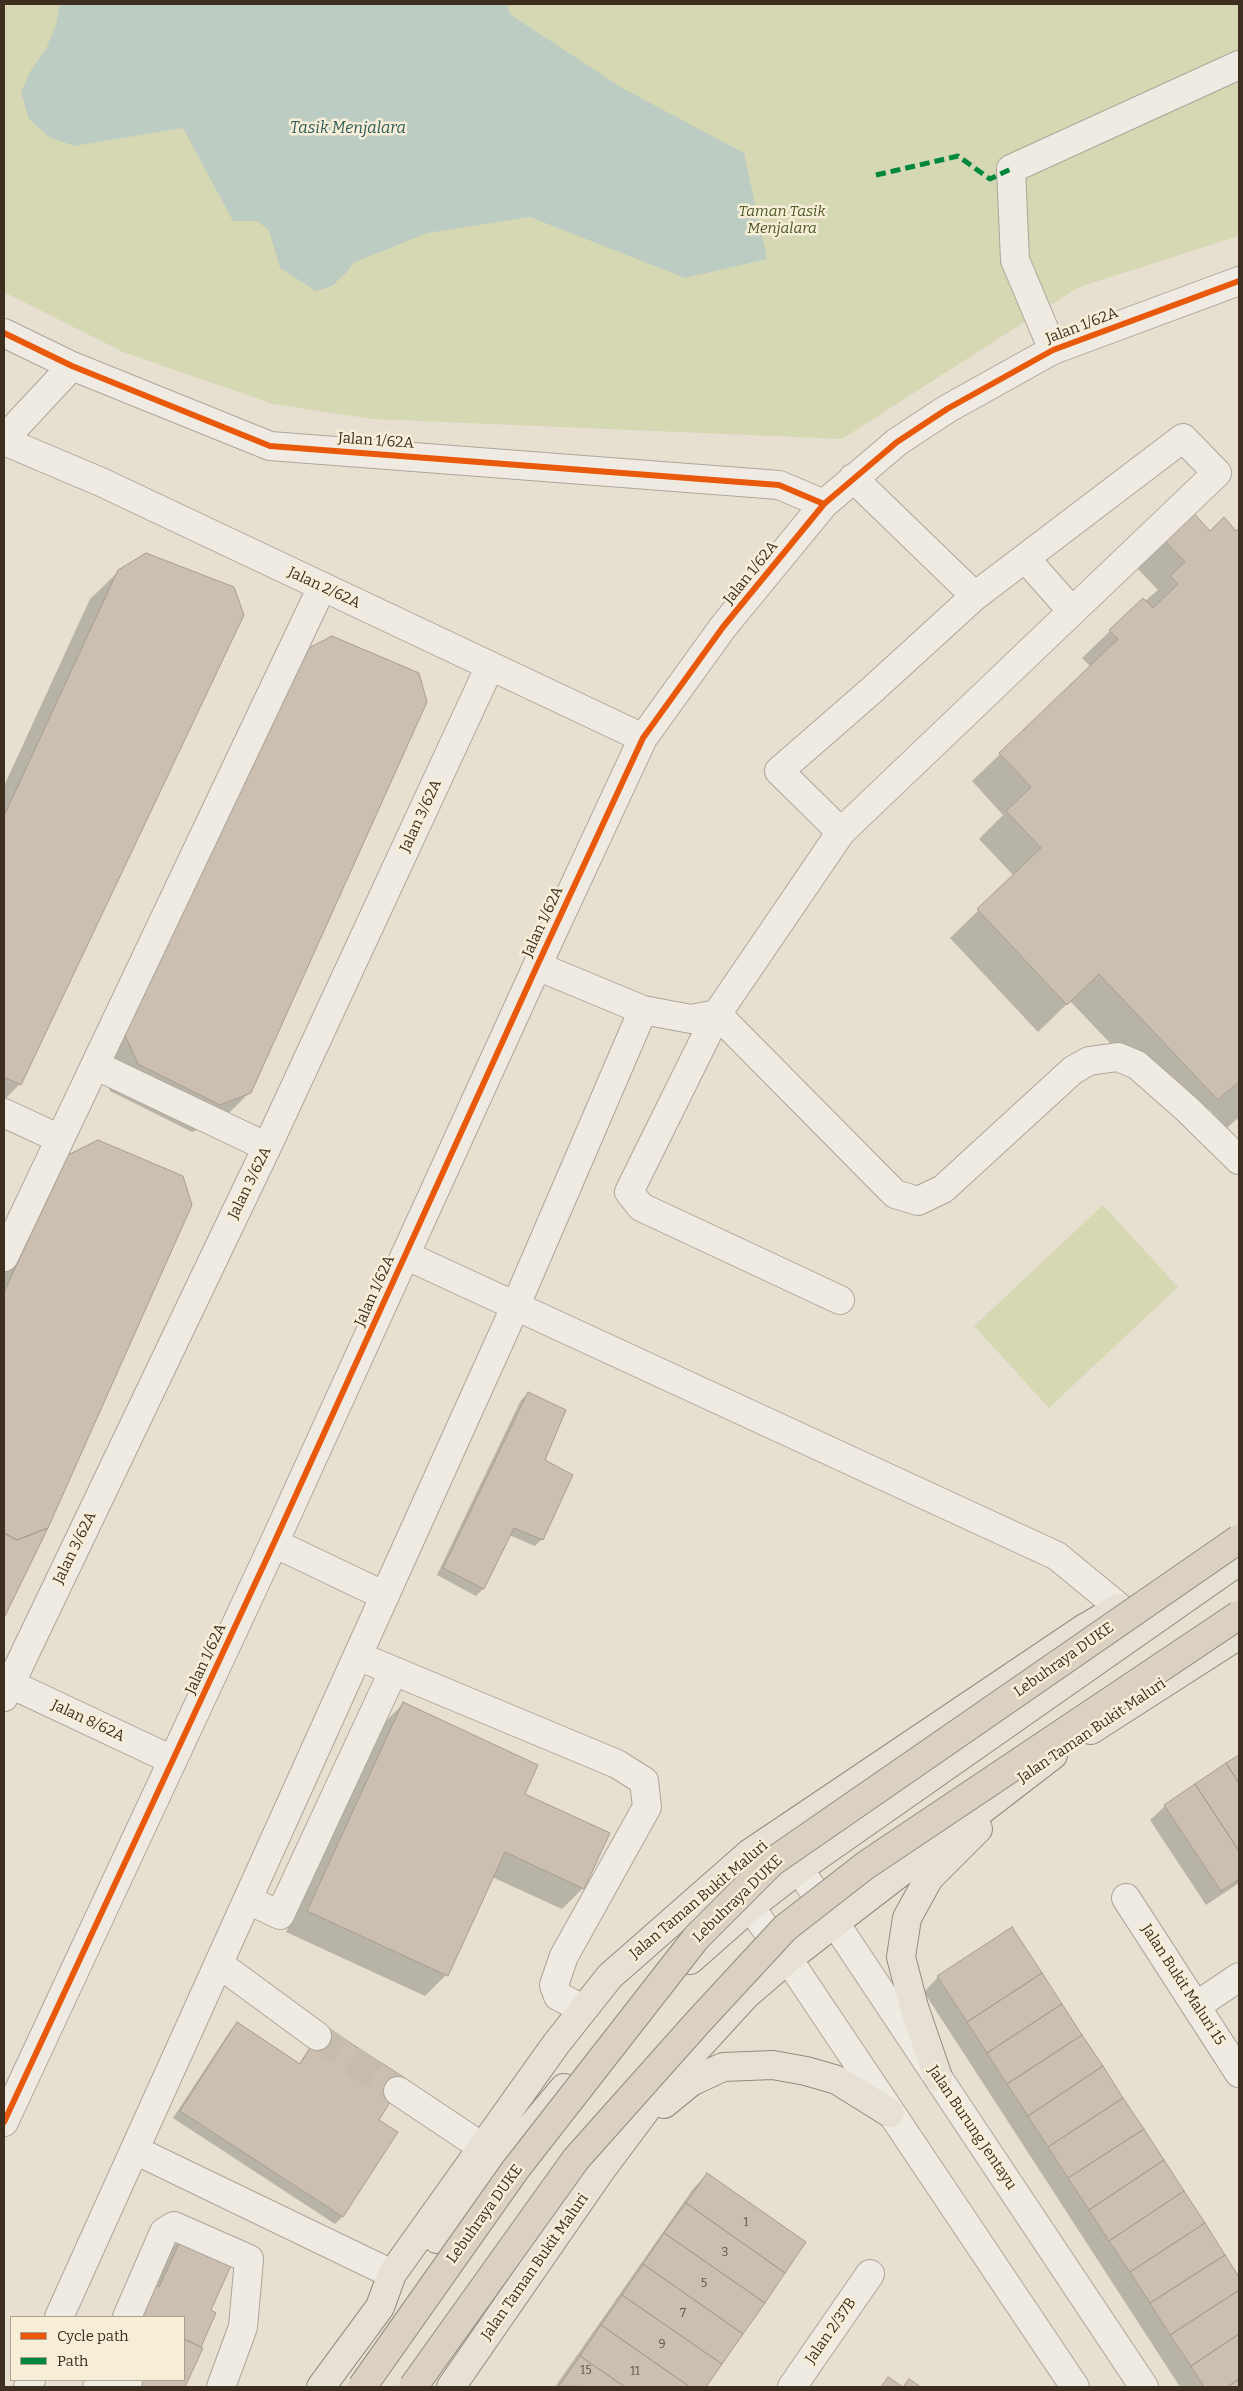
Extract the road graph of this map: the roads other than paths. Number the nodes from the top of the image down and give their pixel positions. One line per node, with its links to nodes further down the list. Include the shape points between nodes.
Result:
1 (1239, 65): 4 (street, via 1011,169 1015,260)
2 (1239, 281): 4 (street, Jalan 1/62A)
3 (4, 333): 5 (street, Jalan 1/62A)
4 (1053, 350): 7 (street, Jalan 1/62A, via 947,409 897,442)
5 (72, 366): 6 (street); 8 (street, Jalan 1/62A, via 270,446 779,484)
6 (4, 440): 10 (street, Jalan 2/62A, via 101,482)
7 (853, 478): 8 (street, Jalan 1/62A); 11 (street)
8 (824, 504): 14 (street, Jalan 1/62A, via 723,627)
9 (1025, 558): 11 (street); 12 (street); 12 (street, via 1183,438 1217,473)
10 (322, 587): 13 (street, Jalan 2/62A); 19 (street)
11 (975, 596): 15 (street, via 779,771)
12 (1072, 611): 15 (street)
13 (490, 666): 14 (street, Jalan 2/62A); 22 (street, Jalan 3/62A)
14 (643, 738): 16 (street, Jalan 1/62A)
15 (840, 832): 18 (street)
16 (537, 966): 17 (street); 24 (street, Jalan 1/62A)
17 (643, 1010): 18 (street, via 691,1019); 27 (street)
18 (717, 1014): 23 (street, via 895,1194 918,1201 943,1189 1073,1070 1089,1061 1118,1057 1137,1065); 26 (street, via 629,1192 641,1207)
19 (95, 1065): 21 (street); 22 (street)
20 (4, 1113): 21 (street)
21 (60, 1139): 25 (street)
22 (267, 1147): 37 (street, Jalan 3/62A)
23 (1239, 1160)
24 (405, 1255): 27 (street); 29 (street, Jalan 1/62A)
25 (4, 1257)
26 (840, 1300)
27 (516, 1306): 31 (street); 32 (street, via 1057,1556)
28 (1239, 1540): 32 (main road, Jalan Taman Bukit Maluri); 66 (highway, Lebuhraya DUKE, bridge, via 772,1862 696,1938 515,2170)
29 (274, 1543): 31 (street); 38 (street, Jalan 1/62A)
30 (1239, 1561): 40 (main road)
31 (385, 1596): 35 (street)
32 (1120, 1608): 49 (main road, Jalan Taman Bukit Maluri, via 750,1853 610,1976)
33 (1239, 1615): 67 (highway, bridge, via 866,1865 785,1928 576,2159)
34 (1239, 1634): 39 (main road, Jalan Taman Bukit Maluri)
35 (358, 1656): 36 (street); 42 (street)
36 (393, 1672): 42 (street, via 280,1915); 49 (street, via 617,1764 644,1782 647,1807 564,1956 554,1985 558,1996)
37 (6, 1687): 38 (street, Jalan 8/62A)
38 (172, 1760): 55 (street, Jalan 1/62A)
39 (1042, 1761): 44 (main road, Jalan Taman Bukit Maluri); 52 (main road, via 929,1878 907,1918 901,1957)
40 (799, 1869): 43 (main road); 44 (street, Jalan Burung Jentayu)
41 (1126, 1898): 48 (street, Jalan Bukit Maluri 15)
42 (248, 1900): 46 (street)
43 (750, 1906): 45 (street); 61 (main road, via 630,2008)
44 (835, 1922): 45 (main road, Jalan Taman Bukit Maluri); 52 (street, Jalan Burung Jentayu)
45 (788, 1959): 54 (street); 58 (main road, Jalan Taman Bukit Maluri, via 745,1996 669,2079)
46 (219, 1964): 50 (street); 57 (street)
47 (1239, 1977): 48 (street)
48 (1196, 2006): 51 (street, Jalan Bukit Maluri 15)
49 (584, 2009): 56 (main road, Jalan Taman Bukit Maluri)
50 (317, 2036)
51 (1239, 2073)
52 (938, 2077): 71 (street, Jalan Burung Jentayu)
53 (398, 2091): 56 (street)
54 (890, 2114): 58 (main road, via 837,2080 806,2071 773,2065 723,2067 691,2082 666,2102); 70 (street)
55 (4, 2122)
56 (482, 2147): 59 (main road, Jalan Taman Bukit Maluri)
57 (135, 2150): 59 (street); 62 (street)
58 (601, 2170): 68 (main road, Jalan Taman Bukit Maluri)
59 (392, 2274): 61 (main road, Jalan Taman Bukit Maluri)
60 (870, 2274): 69 (street, Jalan 2/37B)
61 (380, 2307): 65 (main road, Jalan Taman Bukit Maluri)
62 (60, 2316)
63 (127, 2316): 64 (street, via 164,2232 174,2226 249,2259 243,2326)
64 (221, 2387)
65 (321, 2387)
66 (362, 2387)
67 (413, 2387)
68 (451, 2387)
69 (792, 2387)
70 (1075, 2387)
71 (1144, 2387)

